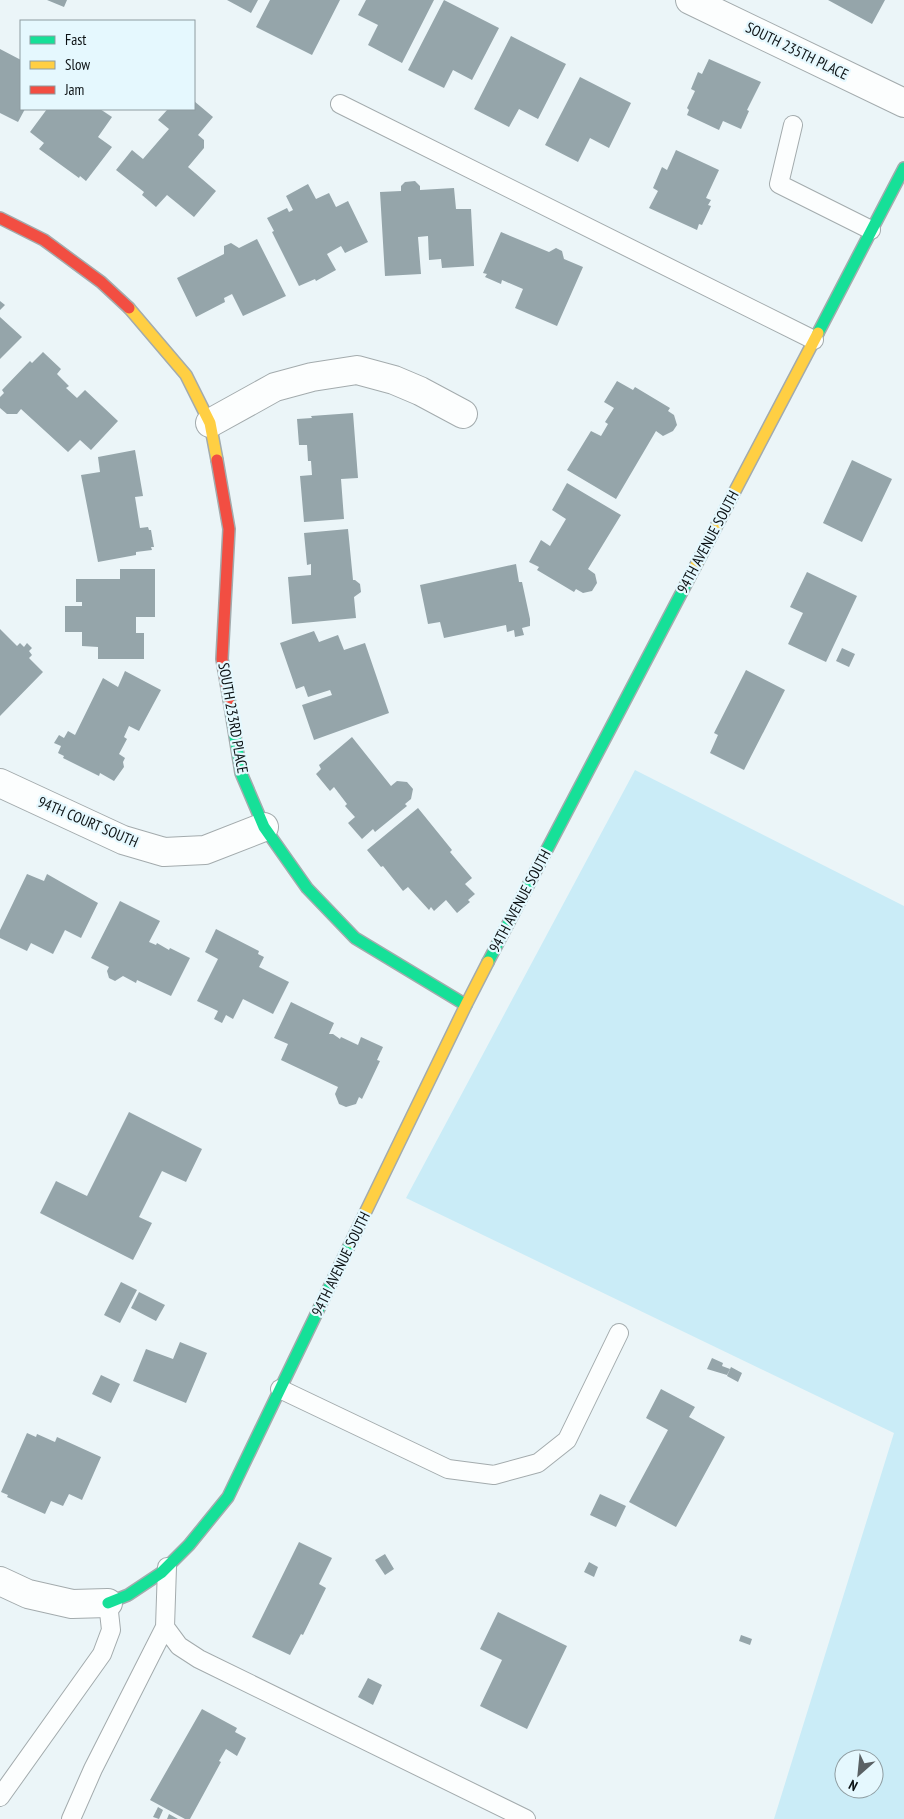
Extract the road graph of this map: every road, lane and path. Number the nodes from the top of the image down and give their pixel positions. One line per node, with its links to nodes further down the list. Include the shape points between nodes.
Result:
1 (690, 0): 2 (street, SOUTH 235TH PLACE)
2 (904, 103)
3 (340, 104): 8 (lane)
4 (793, 125): 7 (lane, via 779,184)
5 (904, 168): 7 (street, 94TH AVENUE SOUTH)
6 (0, 218): 10 (street, SOUTH 233RD PLACE, via 44,240 102,282 136,315 186,375)
7 (872, 230): 8 (street, 94TH AVENUE SOUTH)
8 (814, 340): 13 (street, 94TH AVENUE SOUTH)
9 (463, 414): 10 (street, via 402,383 357,370 275,387)
10 (210, 423): 12 (street, SOUTH 233RD PLACE, via 229,529 222,658 241,773)
11 (0, 783): 12 (street, 94TH COURT SOUTH, via 123,840 164,852 205,850)
12 (264, 827): 13 (street, SOUTH 233RD PLACE, via 307,888 356,938)
13 (466, 1004): 15 (street, 94TH AVENUE SOUTH)
14 (619, 1333): 15 (lane, via 567,1440 538,1463 494,1475 448,1468)
15 (280, 1389): 16 (street, 94TH AVENUE SOUTH, via 228,1496 182,1555)
16 (167, 1567): 18 (street, 94TH AVENUE SOUTH, via 128,1596); 19 (lane)
17 (0, 1581): 18 (street, via 28,1594 72,1604)
18 (108, 1603): 20 (lane, via 111,1630 102,1654)
19 (164, 1627): 21 (lane); 22 (lane, via 179,1646 199,1658)
20 (0, 1797)
21 (71, 1819)
22 (526, 1819)

